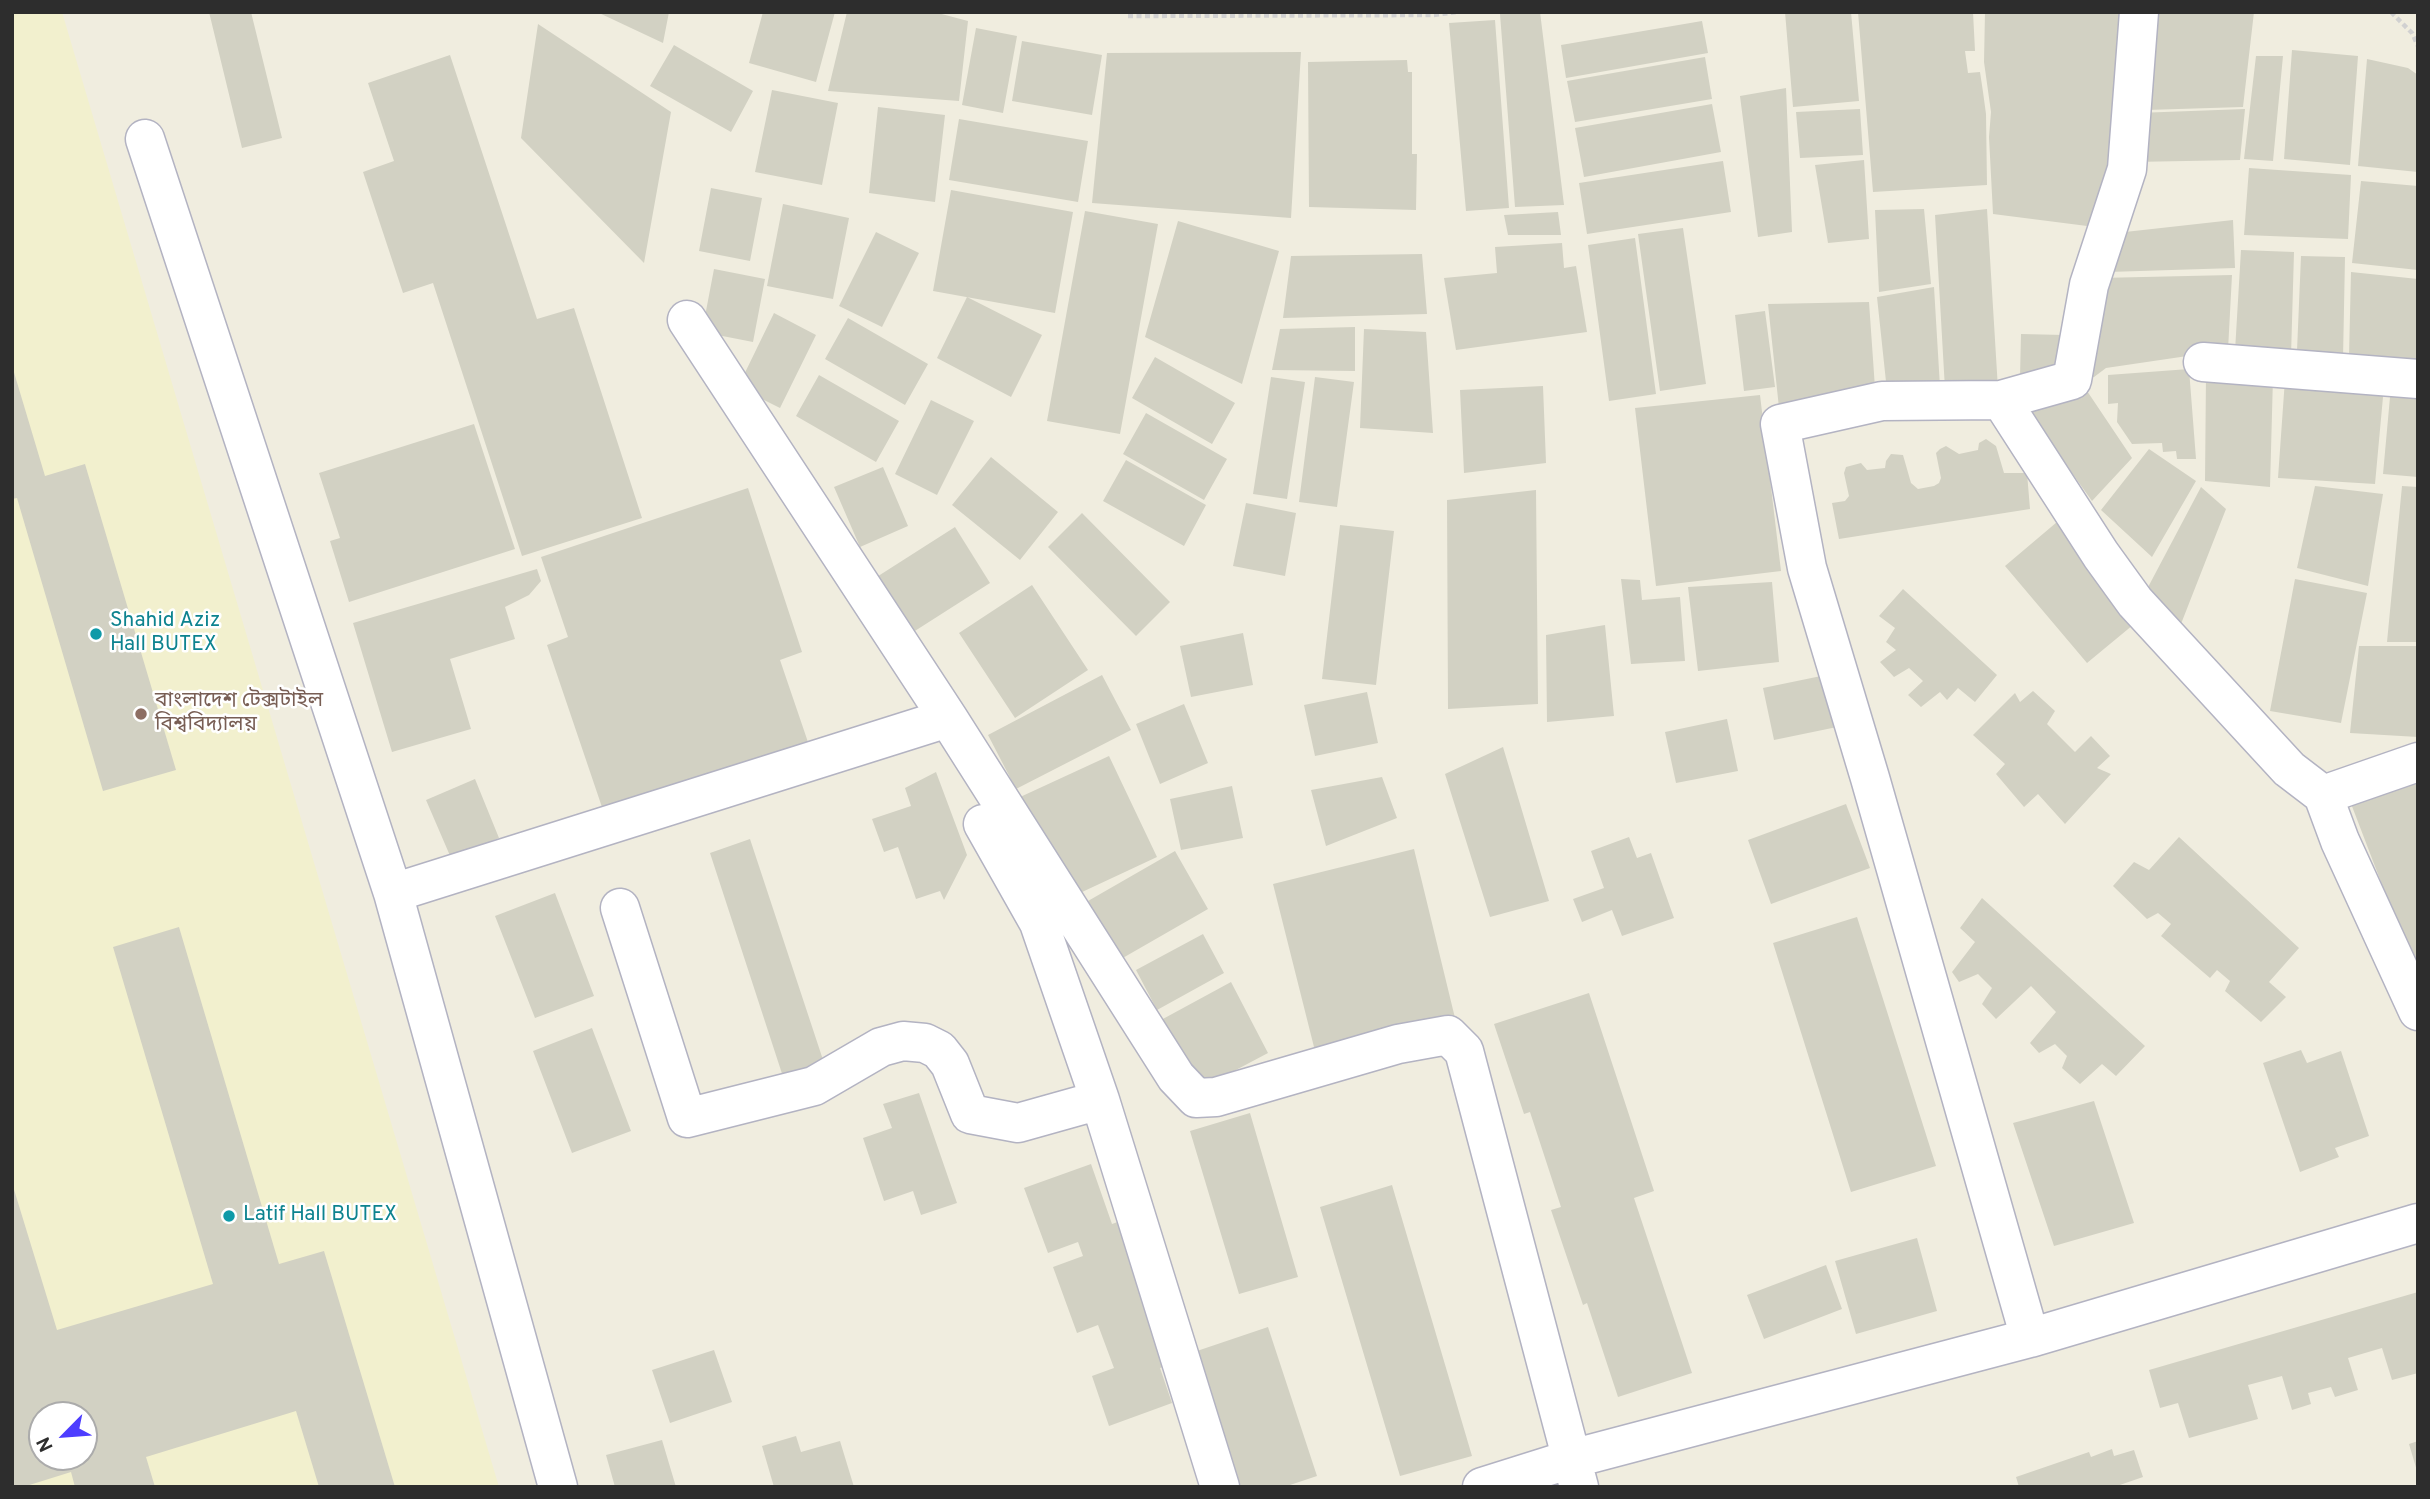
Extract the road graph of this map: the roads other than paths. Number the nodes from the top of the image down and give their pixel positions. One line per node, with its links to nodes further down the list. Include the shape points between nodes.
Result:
1 (2139, 12): 6 (street, via 2127,169 2089,285 2072,380)
2 (145, 139): 11 (street)
3 (687, 320): 7 (street)
4 (2203, 362): 5 (street)
5 (2418, 379)
6 (2001, 400): 9 (street, via 2135,602 2290,769); 16 (street, via 1882,401 1780,424 1807,568)
7 (948, 718): 11 (street); 17 (street, via 1176,1077 1196,1098 1216,1097 1398,1044 1448,1035 1464,1051)
8 (2418, 762): 9 (street)
9 (2323, 795): 13 (street)
10 (983, 824): 14 (street, via 1039,923)
11 (393, 893): 18 (street)
12 (620, 908): 14 (street, via 687,1118 814,1086 881,1047 903,1041 939,1050 950,1064 970,1114 1017,1123)
13 (2418, 1011)
14 (1100, 1100): 19 (street)
15 (2418, 1223): 16 (street)
16 (2031, 1338): 17 (street)
17 (1575, 1473): 20 (street)
18 (558, 1487)
19 (1220, 1487)
20 (1482, 1487)

